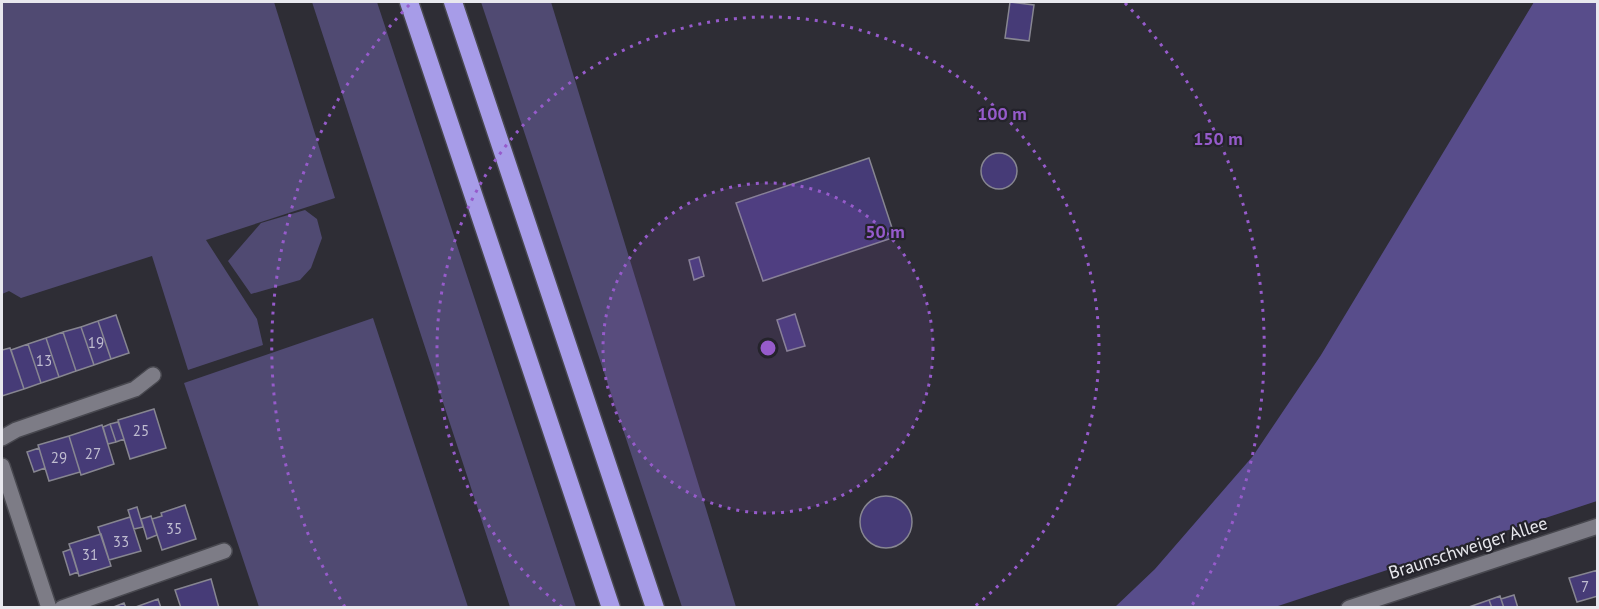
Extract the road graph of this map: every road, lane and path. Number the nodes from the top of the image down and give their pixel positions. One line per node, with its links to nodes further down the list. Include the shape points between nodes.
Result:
1 (409, 2): 10 (highway)
2 (453, 2): 11 (highway)
3 (153, 375): 4 (street, via 135,389)
4 (2, 438)
5 (2, 466): 8 (street)
6 (1598, 526): 12 (street, Braunschweiger Allee)
7 (224, 551): 9 (street)
8 (49, 608)
9 (62, 608)
10 (611, 608)
11 (655, 608)
12 (1349, 608)

